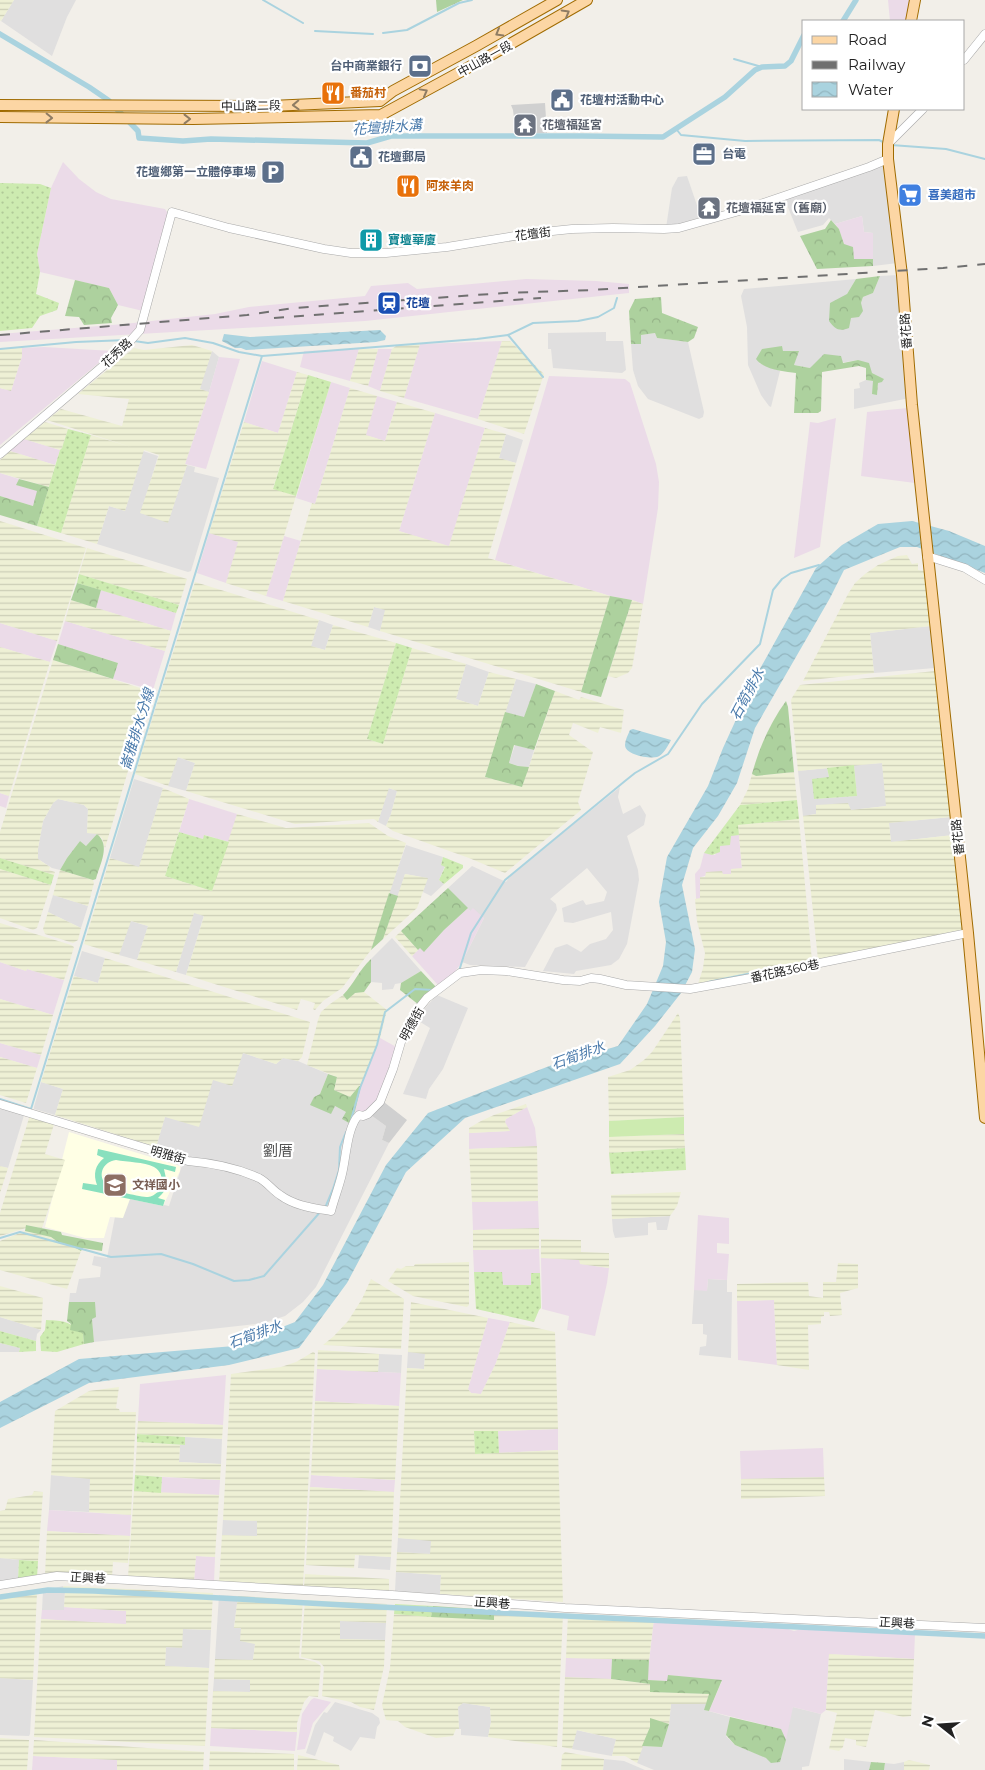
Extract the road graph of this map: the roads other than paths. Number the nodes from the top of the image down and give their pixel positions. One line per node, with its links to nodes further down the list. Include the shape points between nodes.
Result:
1 (557, 0): 7 (main road, 中山路一段, one-way to 7)
2 (587, 0): 11 (main road, 中山路一段, one-way to 2)
3 (916, 0): 4 (main road)
4 (911, 20)
5 (985, 34): 6 (street)
6 (965, 59)
7 (380, 101): 8 (main road, 中山路二段, one-way to 8, via 271,106)
8 (0, 105)
9 (894, 110): 13 (main road, 番花路)
10 (922, 110): 13 (street)
11 (381, 115): 12 (main road, 中山路二段, one-way to 11, via 193,119)
12 (0, 117)
13 (888, 144): 14 (main road, 番花路)
14 (888, 159): 15 (street, 花壇街, via 743,210 679,228 572,229 386,253 324,250); 17 (main road, 番花路, via 902,275)
15 (172, 212): 16 (street, 花秀路, via 140,330 124,348)
16 (0, 454)
17 (927, 556): 18 (street, via 964,568); 19 (main road, 番花路)
18 (985, 580)
19 (968, 933): 20 (street, 番花路360巷, via 690,989 626,985); 22 (main road, 番花路)
20 (600, 979): 23 (street, 明德街, via 580,981 506,971 466,971 427,998 401,1042 380,1102 368,1114 359,1115 353,1121)
21 (0, 1104): 23 (street, 明雅街, via 188,1161 250,1175 263,1180 294,1203)
22 (985, 1118)
23 (331, 1211)
24 (0, 1585): 25 (street, 正興巷, via 57,1576 565,1608)
25 (985, 1628)

